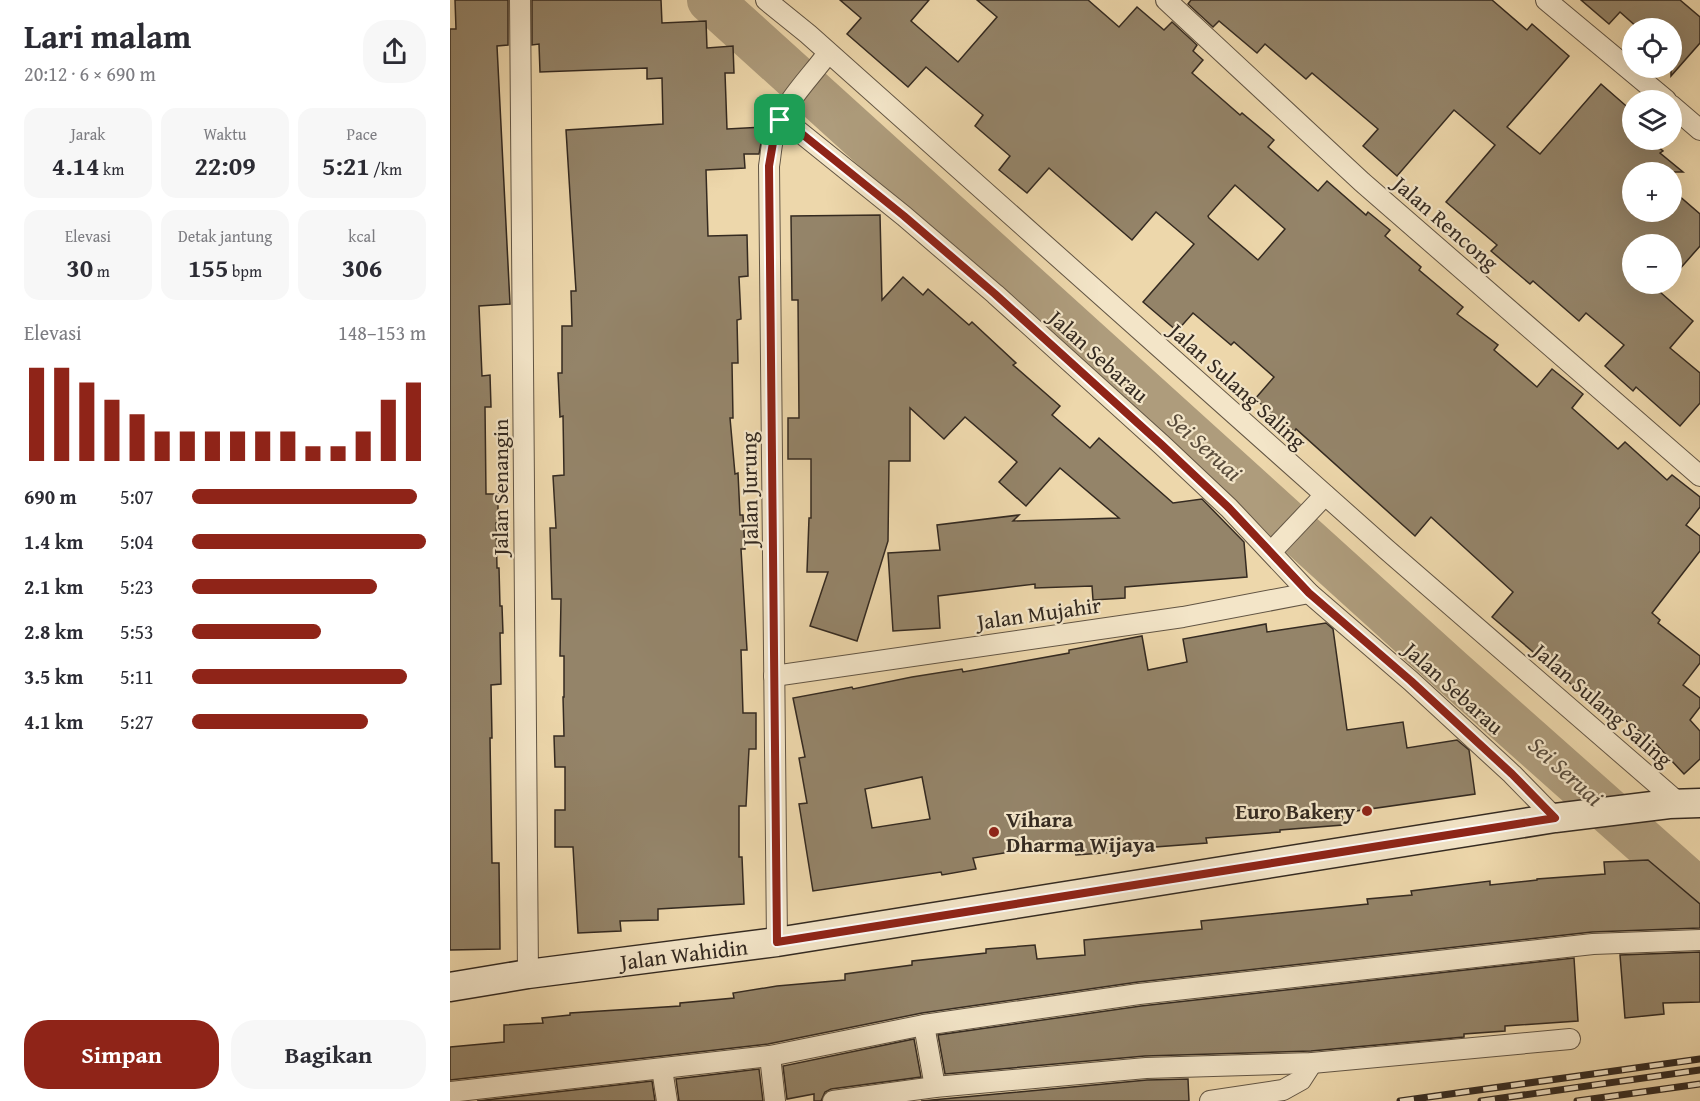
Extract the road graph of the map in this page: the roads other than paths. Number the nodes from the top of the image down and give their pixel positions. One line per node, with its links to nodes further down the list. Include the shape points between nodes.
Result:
1 (520, 0): 19 (street, Jalan Senangin)
2 (766, 0): 5 (street, Jalan Sulang Saling)
3 (1166, 0): 10 (street, Jalan Rencong, via 1362,182)
4 (1546, 0): 6 (street)
5 (823, 59): 8 (street, Jalan Jurung); 11 (street, Jalan Sulang Saling)
6 (1653, 90)
7 (1682, 114): 9 (street)
8 (781, 117): 12 (street, Jalan Sebarau, via 995,294 1229,508); 14 (street, Jalan Jurung, via 769,166)
9 (1700, 130)
10 (1700, 476)
11 (1321, 499): 12 (street); 15 (street, Jalan Sulang Saling)
12 (1276, 546): 13 (street, Jalan Sebarau)
13 (1309, 593): 14 (street, Jalan Mujahir, via 1183,617); 16 (street, Jalan Sebarau)
14 (774, 676): 18 (street, Jalan Jurung)
15 (1683, 803): 16 (street, Jalan Wahidin)
16 (1562, 817): 18 (street, Jalan Wahidin)
17 (1700, 940): 21 (street, via 1593,944 1139,994)
18 (777, 942): 19 (street, Jalan Wahidin)
19 (528, 974): 20 (street, Jalan Wahidin)
20 (450, 987)
21 (924, 1024): 23 (street); 26 (street)
22 (1570, 1039): 24 (street)
23 (770, 1056): 25 (street); 30 (street)
24 (1312, 1063): 26 (street, via 1146,1068); 32 (street, via 1301,1080 1282,1090)
25 (662, 1069): 28 (street); 29 (street)
26 (935, 1087): 31 (street)
27 (450, 1092): 28 (street)
28 (471, 1095)
29 (667, 1101)
30 (775, 1101)
31 (832, 1101)
32 (1210, 1101)

